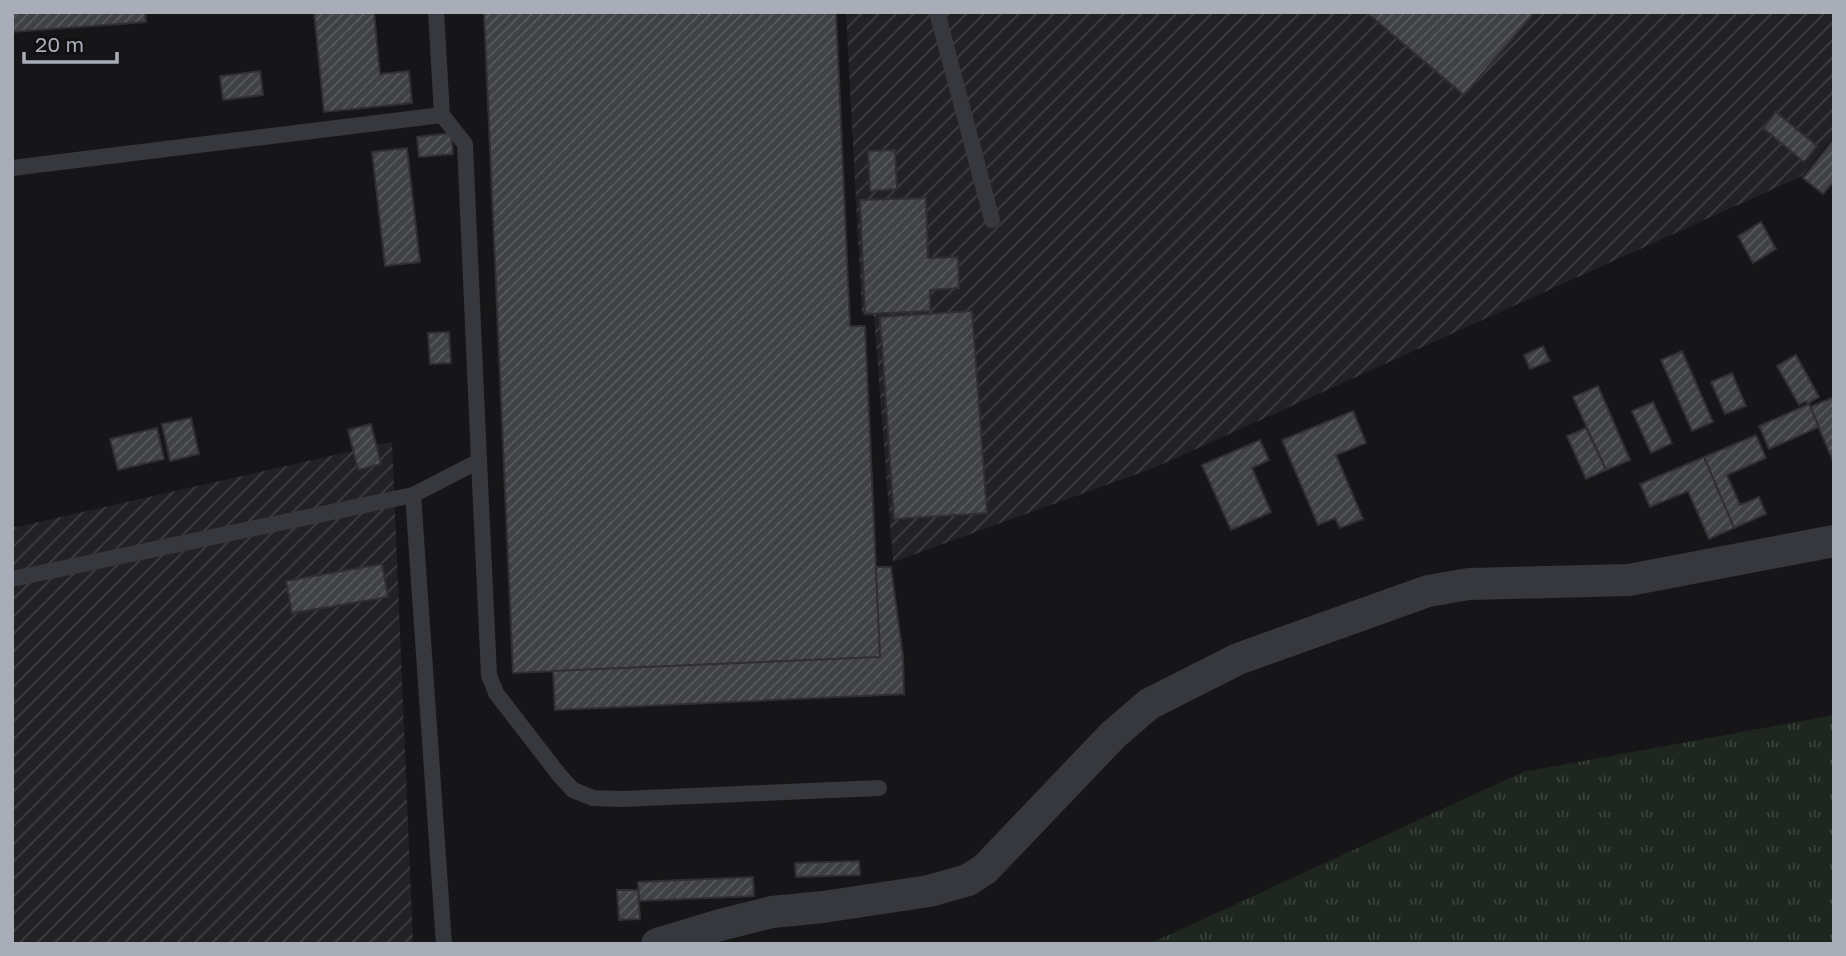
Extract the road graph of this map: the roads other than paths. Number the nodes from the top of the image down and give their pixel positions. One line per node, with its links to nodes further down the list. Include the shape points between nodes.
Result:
1 (436, 12): 3 (lane)
2 (937, 12): 5 (lane)
3 (443, 115): 4 (lane); 6 (lane, via 465,144)
4 (12, 168)
5 (992, 220)
6 (479, 461): 7 (lane); 10 (lane, via 489,675 496,693 573,790 593,798 622,799)
7 (413, 495): 9 (lane); 11 (lane)
8 (1834, 541): 12 (street, via 1629,580 1469,584 1428,591 1238,659 1149,704 1113,735 985,869 968,880 929,891 772,912)
9 (12, 579)
10 (879, 788)
11 (444, 944)
12 (657, 944)

